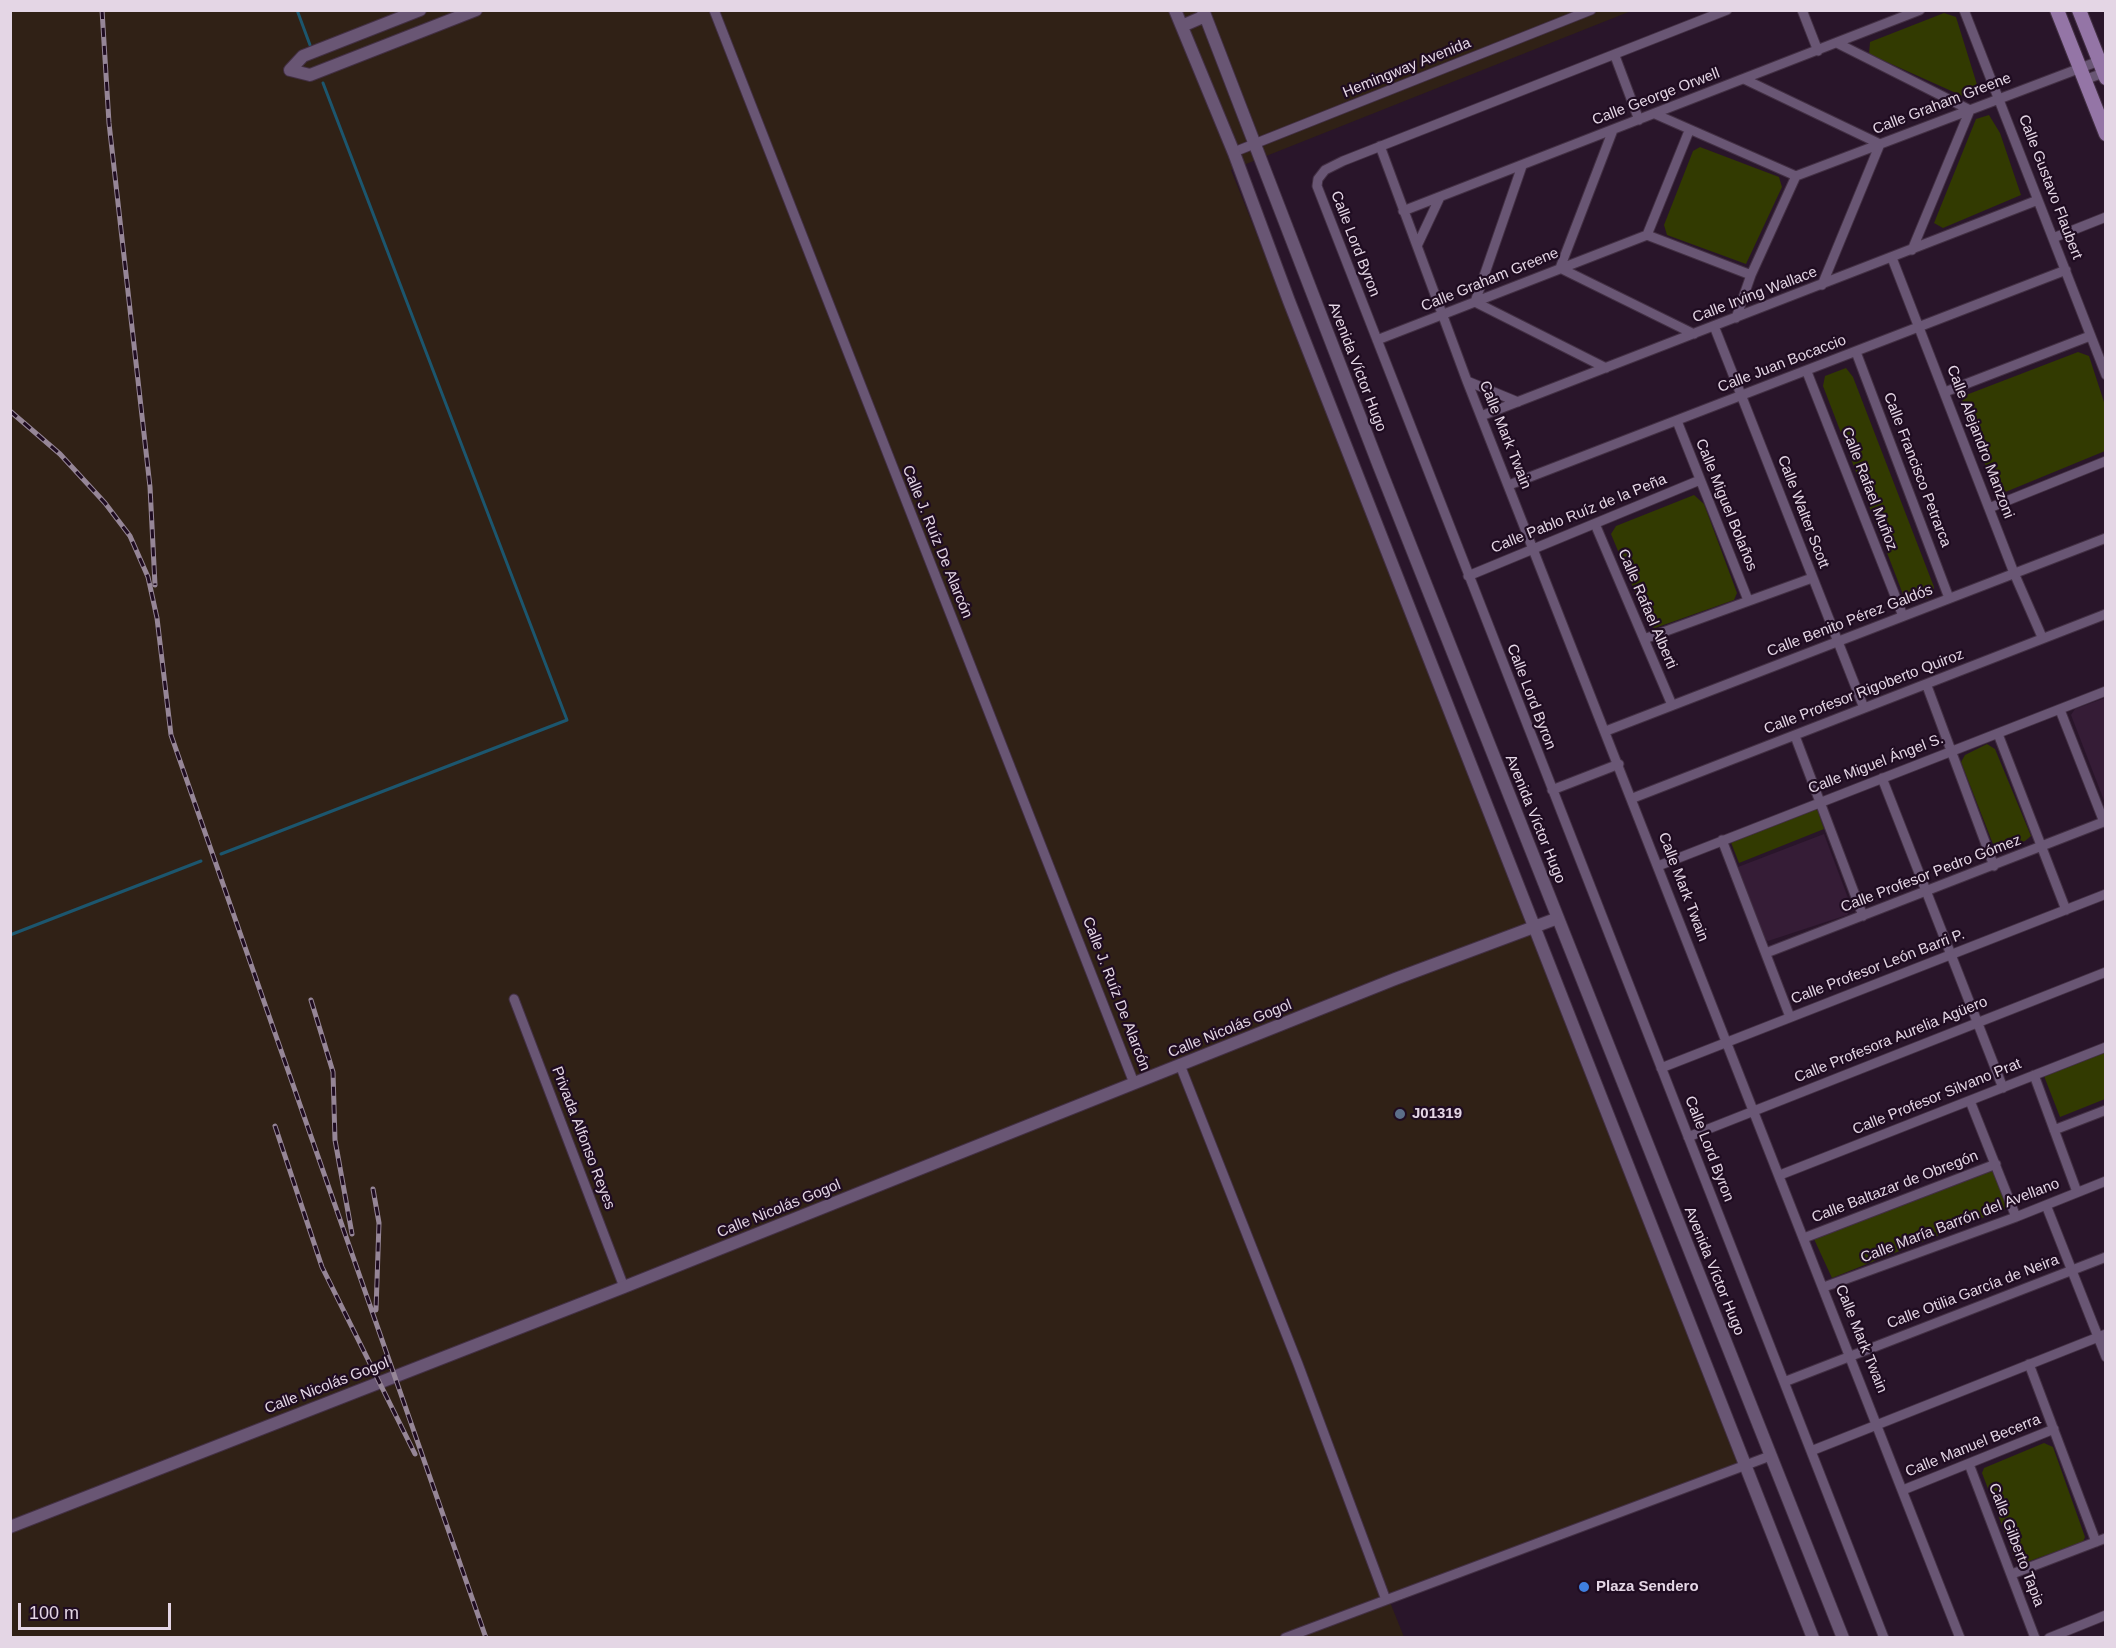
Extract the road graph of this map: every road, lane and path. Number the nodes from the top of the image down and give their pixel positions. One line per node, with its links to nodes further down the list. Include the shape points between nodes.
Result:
1 (420, 10): 15 (street)
2 (476, 10): 18 (street)
3 (714, 10): 119 (street, Calle J. Ruíz De Alarcón)
4 (1175, 10): 13 (street)
5 (1591, 10): 29 (street, Hemingway Avenida)
6 (1727, 10): 17 (street, Calle Lord Byron)
7 (1802, 10): 16 (street)
8 (1920, 10): 14 (street, Calle George Orwell)
9 (1964, 10): 22 (street, Calle Gustavo Flaubert)
10 (2057, 10): 20 (main road)
11 (2079, 10): 19 (main road)
12 (1204, 13): 13 (street); 29 (street, Avenida Víctor Hugo)
13 (1182, 26): 32 (street)
14 (1837, 43): 16 (street, Calle George Orwell); 23 (street)
15 (336, 45): 18 (street); 18 (street, via 303,56 290,70 310,75)
16 (1818, 51): 21 (street, Calle George Orwell)
17 (1615, 56): 25 (street); 31 (street, Calle Lord Byron)
18 (343, 63)
19 (2103, 71): 20 (street, Calle Graham Greene)
20 (2082, 74): 22 (street, Calle Graham Greene); 28 (main road)
21 (1744, 79): 24 (street, Calle George Orwell); 30 (street)
22 (2000, 99): 23 (street, Calle Graham Greene); 36 (street, Calle Gustavo Flaubert)
23 (1970, 110): 30 (street, Calle Graham Greene); 42 (street)
24 (1655, 114): 25 (street, Calle George Orwell); 27 (street)
25 (1640, 120): 26 (street, Calle George Orwell)
26 (1613, 130): 33 (street, Calle George Orwell); 44 (street)
27 (1689, 131): 34 (street); 39 (street)
28 (2106, 134)
29 (1254, 144): 32 (street, Hemingway Avenida); 106 (street, Avenida Víctor Hugo)
30 (1880, 144): 34 (street, Calle Graham Greene); 47 (street)
31 (1380, 146): 37 (street, Calle Mark Twain); 55 (street, Calle Lord Byron, via 1325,170 1317,186)
32 (1234, 152): 107 (street)
33 (1522, 166): 35 (street, Calle George Orwell); 48 (street)
34 (1796, 176): 46 (street)
35 (1440, 197): 37 (street, Calle George Orwell); 41 (street)
36 (2038, 200): 40 (street, Calle Gustavo Flaubert); 42 (street, Calle Irving Wallace)
37 (1403, 211): 41 (street, Calle Mark Twain)
38 (2106, 217): 40 (street)
39 (1647, 235): 44 (street, Calle Graham Greene); 46 (street)
40 (2053, 238): 45 (street, Calle Gustavo Flaubert)
41 (1417, 246): 49 (street, Calle Mark Twain)
42 (1912, 250): 43 (street, Calle Irving Wallace)
43 (1892, 258): 47 (street, Calle Irving Wallace); 51 (street, Calle Alejandro Manzoni)
44 (1560, 268): 48 (street, Calle Graham Greene); 53 (street)
45 (2066, 270): 51 (street, Calle Juan Bocaccio); 54 (street, Calle Gustavo Flaubert)
46 (1751, 275): 50 (street)
47 (1822, 285): 50 (street, Calle Irving Wallace)
48 (1475, 302): 49 (street, Calle Graham Greene); 57 (street)
49 (1443, 316): 55 (street, Calle Graham Greene); 60 (street, Calle Mark Twain)
50 (1736, 318): 52 (street, Calle Irving Wallace)
51 (1920, 325): 56 (street, Calle Juan Bocaccio); 61 (street, Calle Alejandro Manzoni)
52 (1714, 326): 53 (street, Calle Irving Wallace); 62 (street, Calle Walter Scott)
53 (1694, 334): 57 (street, Calle Irving Wallace)
54 (2090, 336): 59 (street, Calle Gustavo Flaubert); 61 (street)
55 (1377, 340): 74 (street, Calle Lord Byron)
56 (1856, 352): 58 (street, Calle Juan Bocaccio); 76 (street, Calle Francisco Petrarca)
57 (1606, 368): 63 (street, Calle Irving Wallace)
58 (1807, 372): 62 (street, Calle Juan Bocaccio); 79 (street, Calle Rafael Muñoz)
59 (2106, 375)
60 (1467, 381): 63 (street); 64 (street, Calle Mark Twain)
61 (1945, 392): 69 (street, Calle Alejandro Manzoni)
62 (1742, 396): 65 (street, Calle Juan Bocaccio); 75 (street, Calle Walter Scott)
63 (1518, 402): 64 (street, Calle Irving Wallace)
64 (1481, 416): 68 (street, Calle Mark Twain)
65 (1677, 421): 67 (street, Calle Miguel Bolaños); 68 (street, Calle Juan Bocaccio)
66 (2106, 461): 69 (street)
67 (1700, 480): 70 (street, Calle Pablo Ruíz de la Peña); 77 (street, Calle Miguel Bolaños)
68 (1509, 485): 72 (street, Calle Mark Twain)
69 (1989, 508): 73 (street, Calle Alejandro Manzoni)
70 (1594, 524): 72 (street, Calle Pablo Ruíz de la Peña); 81 (street, Calle Rafael Alberti)
71 (2106, 538): 73 (street, Calle Benito Pérez Galdós)
72 (1534, 549): 74 (street, Calle Pablo Ruíz de la Peña); 88 (street, Calle Mark Twain)
73 (2014, 573): 76 (street, Calle Benito Pérez Galdós); 80 (street, Calle Alejandro Manzoni)
74 (1468, 576): 94 (street, Calle Lord Byron)
75 (1812, 578): 77 (street); 82 (street, Calle Walter Scott)
76 (1949, 598): 79 (street, Calle Benito Pérez Galdós)
77 (1749, 600): 81 (street)
78 (2106, 614): 80 (street, Calle Profesor Rigoberto Quiroz)
79 (1903, 616): 82 (street, Calle Benito Pérez Galdós)
80 (2042, 637): 83 (street, Calle Profesor Rigoberto Quiroz)
81 (1644, 639): 85 (street, Calle Rafael Alberti)
82 (1838, 642): 85 (street, Calle Benito Pérez Galdós); 86 (street, Calle Walter Scott)
83 (1927, 686): 86 (street, Calle Profesor Rigoberto Quiroz); 91 (street)
84 (2106, 691): 87 (street, Calle Miguel Ángel S.)
85 (1672, 705): 88 (street, Calle Benito Pérez Galdós)
86 (1864, 708): 90 (street, Calle Profesor Rigoberto Quiroz)
87 (2060, 710): 89 (street, Calle Miguel Ángel S.); 97 (street)
88 (1606, 731): 92 (street, Calle Mark Twain)
89 (1998, 734): 91 (street, Calle Miguel Ángel S.); 99 (street)
90 (1795, 736): 95 (street, Calle Profesor Rigoberto Quiroz); 96 (street)
91 (1951, 751): 93 (street, Calle Miguel Ángel S.); 101 (street)
92 (1619, 764): 94 (street); 95 (street, Calle Mark Twain)
93 (1882, 778): 96 (street, Calle Miguel Ángel S.); 102 (street)
94 (1552, 790): 117 (street, Calle Lord Byron)
95 (1633, 798): 100 (street, Calle Mark Twain)
96 (1820, 801): 98 (street, Calle Miguel Ángel S.); 105 (street)
97 (2105, 822): 99 (street, Calle Profesor Pedro Gómez)
98 (1722, 840): 100 (street, Calle Miguel Ángel S.); 108 (street)
99 (2042, 847): 101 (street, Calle Profesor Pedro Gómez); 104 (street)
100 (1658, 866): 114 (street, Calle Mark Twain)
101 (1994, 866): 102 (street, Calle Profesor Pedro Gómez)
102 (1927, 892): 105 (street, Calle Profesor Pedro Gómez); 109 (street)
103 (2106, 894): 104 (street, Calle Profesor León Barri P.)
104 (2066, 910): 109 (street, Calle Profesor León Barri P.)
105 (1863, 916): 108 (street, Calle Profesor Pedro Gómez)
106 (1558, 918): 107 (street, Calle Nicolás Gogol); 145 (street, Avenida Víctor Hugo)
107 (1534, 926): 116 (street, Calle Nicolás Gogol); 146 (street)
108 (1766, 953): 112 (street)
109 (1951, 954): 112 (street, Calle Profesor León Barri P.); 113 (street)
110 (2106, 972): 113 (street, Calle Profesora Aurelia Agüero)
111 (514, 999): 135 (street, Privada Alfonso Reyes)
112 (1790, 1017): 114 (street, Calle Profesor León Barri P.)
113 (1977, 1022): 120 (street); 123 (street, Calle Profesora Aurelia Agüero)
114 (1728, 1041): 117 (street, Calle Profesor León Barri P.); 123 (street, Calle Mark Twain)
115 (2106, 1047): 118 (street, Calle Profesor Silvano Prat)
116 (1179, 1065): 119 (street, Calle Nicolás Gogol); 153 (street, via 1298,1364)
117 (1661, 1068): 125 (street, Calle Lord Byron)
118 (2034, 1075): 120 (street, Calle Profesor Silvano Prat); 124 (street)
119 (1134, 1083): 135 (street, Calle Nicolás Gogol)
120 (2003, 1088): 121 (street, Calle Profesor Silvano Prat)
121 (1970, 1101): 126 (street); 127 (street, Calle Profesor Silvano Prat)
122 (2106, 1110): 124 (street)
123 (1755, 1111): 125 (street, Calle Profesora Aurelia Agüero); 127 (street, Calle Mark Twain)
124 (2054, 1130): 129 (street)
125 (1688, 1137): 141 (street, Calle Lord Byron)
126 (1996, 1164): 131 (street); 132 (street, Calle Baltazar de Obregón)
127 (1780, 1175): 132 (street, Calle Mark Twain)
128 (2106, 1181): 129 (street, Calle María Barrón del Avellano)
129 (2077, 1192): 130 (street, Calle María Barrón del Avellano)
130 (2046, 1205): 131 (street, Calle María Barrón del Avellano); 134 (street)
131 (2016, 1217): 136 (street, Calle María Barrón del Avellano)
132 (1804, 1238): 136 (street, Calle Mark Twain)
133 (2106, 1257): 134 (street, Calle Otilia García de Neira)
134 (2073, 1269): 137 (street); 138 (street, Calle Otilia García de Neira)
135 (624, 1287): 149 (street, Calle Nicolás Gogol)
136 (1824, 1287): 138 (street, Calle Mark Twain)
137 (2102, 1335): 139 (street); 140 (street)
138 (1850, 1355): 141 (street, Calle Otilia García de Neira); 142 (street, Calle Mark Twain)
139 (2106, 1357)
140 (2029, 1364): 142 (street); 143 (street)
141 (1784, 1382): 144 (street, Calle Lord Byron)
142 (1878, 1424): 144 (street); 148 (street, Calle Mark Twain)
143 (2054, 1429): 147 (street, Calle Manuel Becerra); 151 (street)
144 (1811, 1450): 158 (street, Calle Lord Byron)
145 (1770, 1456): 146 (street); 157 (street, Avenida Víctor Hugo)
146 (1746, 1464): 153 (street); 156 (street)
147 (1969, 1464): 148 (street, Calle Manuel Becerra); 152 (street, Calle Gilberto Tapia)
148 (1903, 1490): 159 (street, Calle Mark Twain)
149 (10, 1527)
150 (2106, 1538): 151 (street)
151 (2096, 1542): 152 (street)
152 (2012, 1574): 160 (street, Calle Gilberto Tapia)
153 (1386, 1600): 155 (street)
154 (2106, 1615): 161 (street)
155 (1285, 1638)
156 (1813, 1638)
157 (1843, 1638)
158 (1884, 1638)
159 (1960, 1638)
160 (2035, 1638)
161 (2049, 1638)

